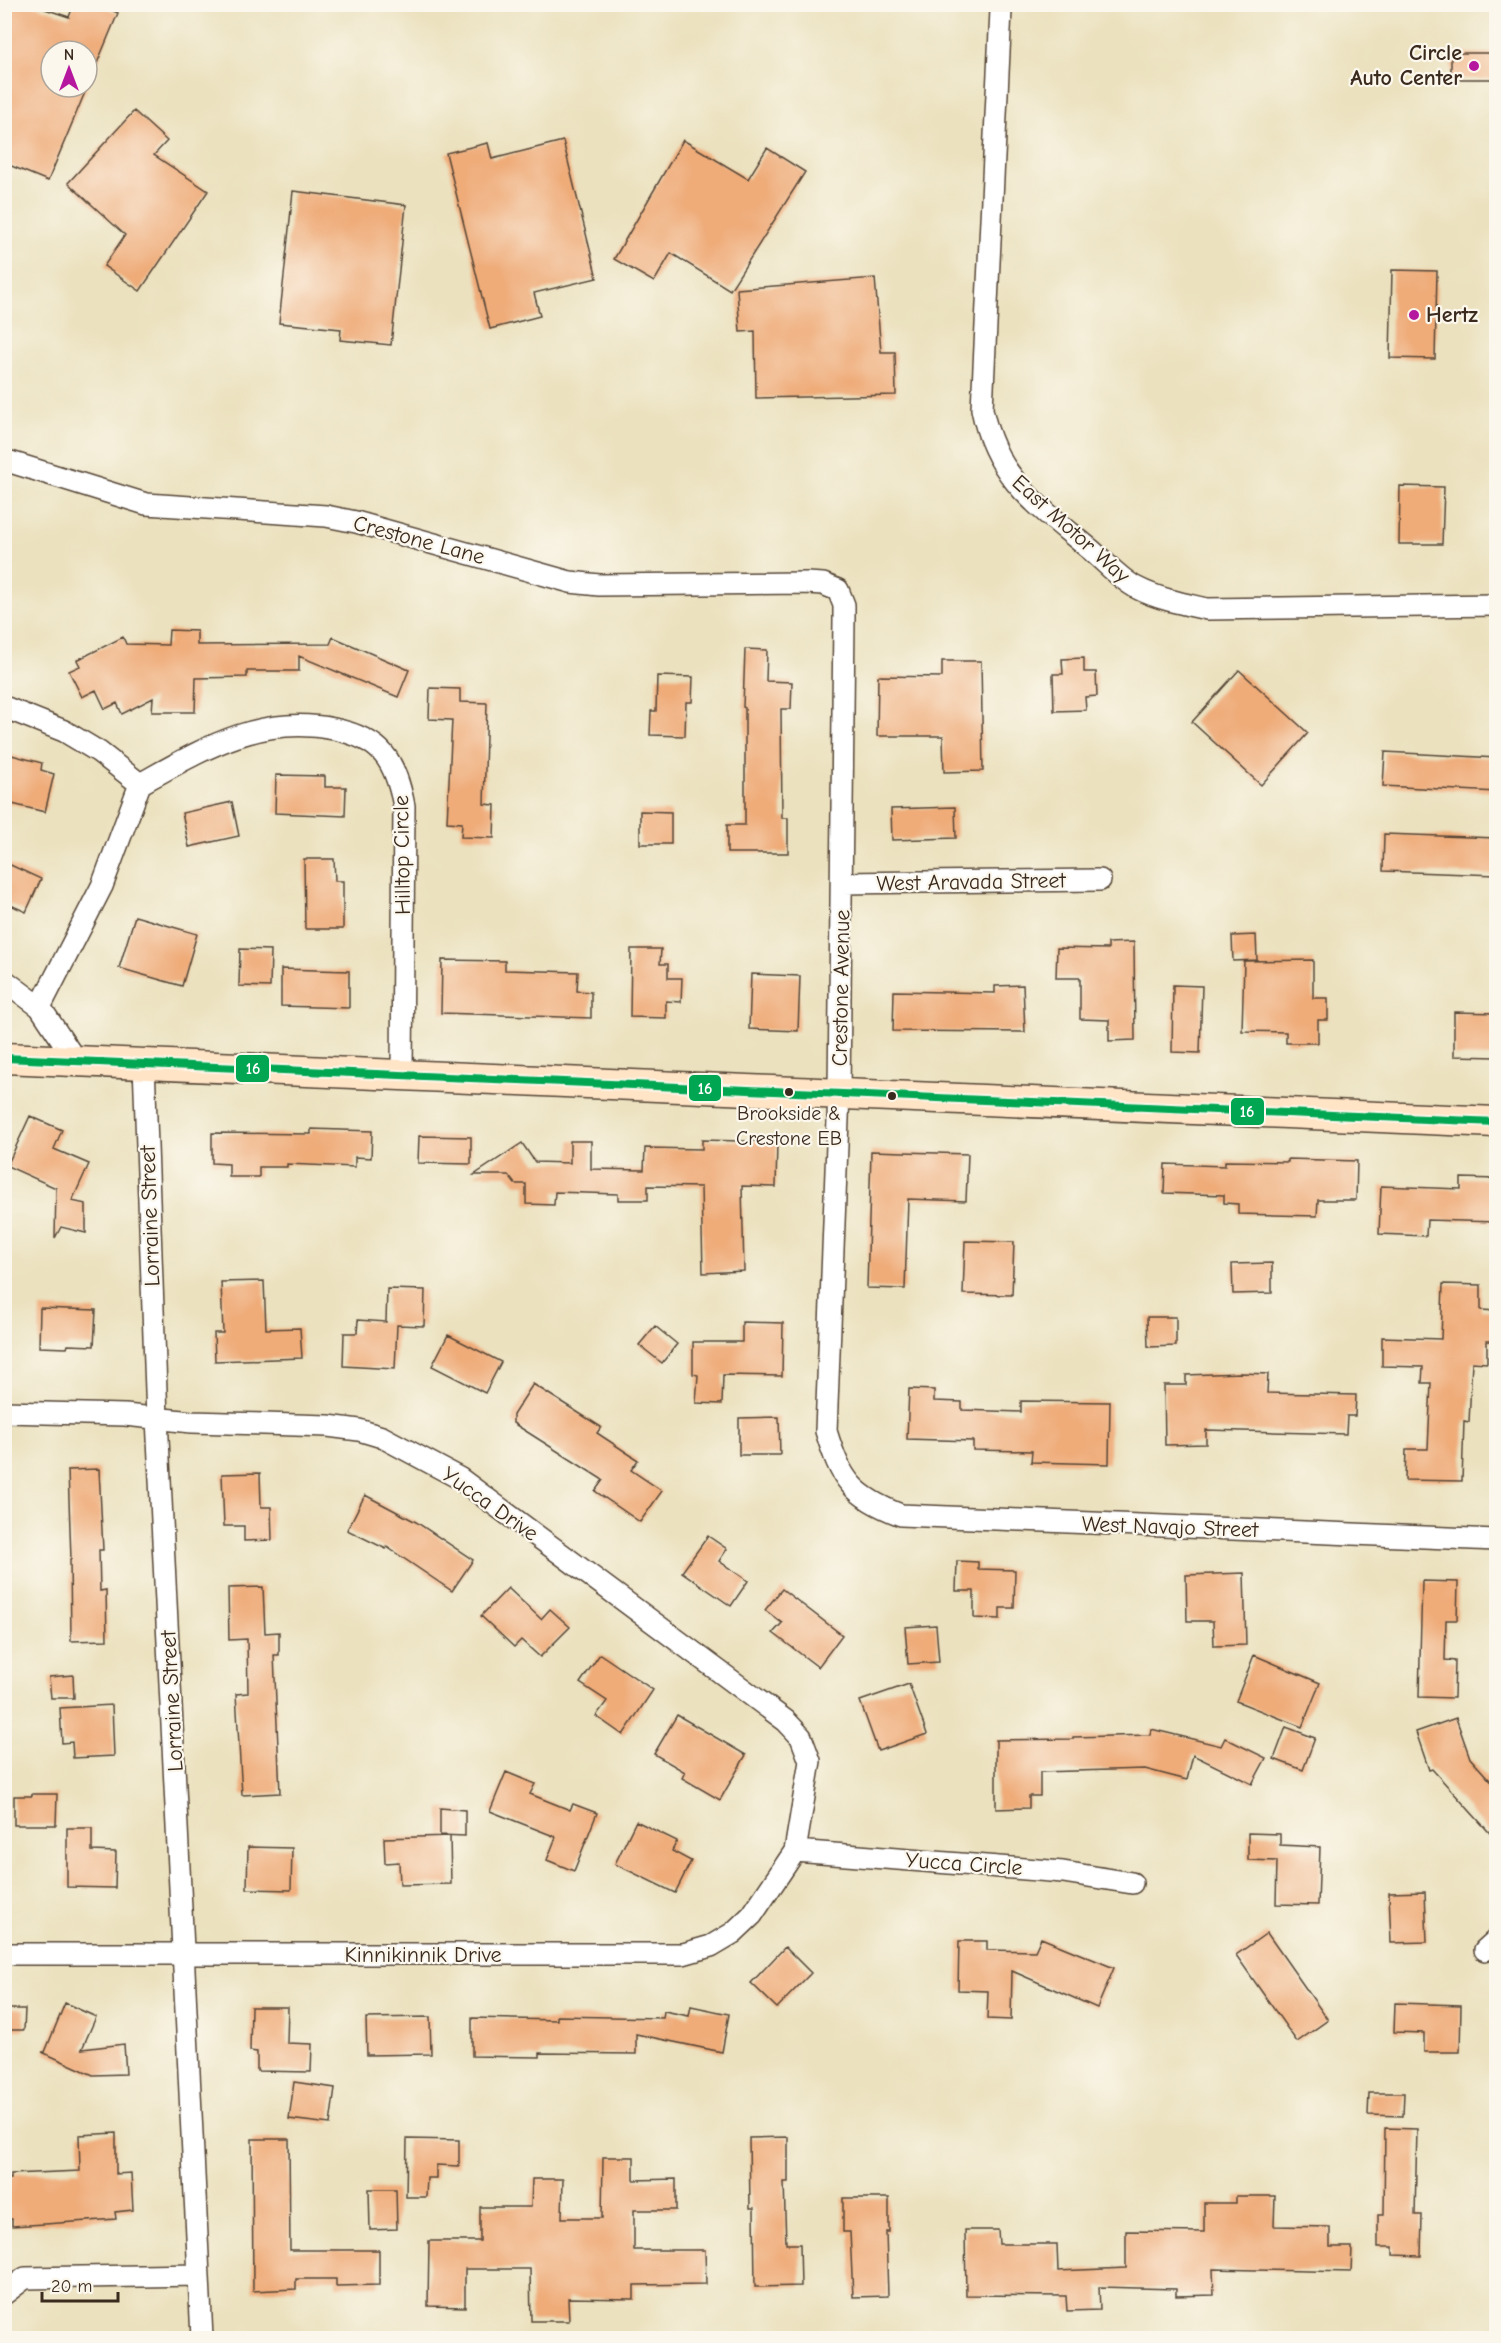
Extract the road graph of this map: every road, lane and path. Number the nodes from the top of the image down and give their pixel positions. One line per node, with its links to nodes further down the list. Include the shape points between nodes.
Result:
1 (998, 4): 4 (street, East Motor Way, via 1001,10 981,409 995,452 1016,486 1136,588 1172,601 1208,609)
2 (4, 459): 3 (street, Crestone Lane, via 146,504 336,518 570,582 807,583 823,584)
3 (837, 591): 8 (street, Crestone Avenue, via 844,605)
4 (1497, 605)
5 (4, 707): 6 (street, via 64,731)
6 (140, 784): 10 (street, via 102,886); 14 (street, Hilltop Circle, via 218,743 280,725 315,725 348,732 372,743 389,759 400,781 405,806)
7 (1100, 880): 8 (street, West Aravada Street)
8 (842, 884): 15 (street, Crestone Avenue)
9 (4, 980): 10 (street)
10 (39, 1007): 12 (street)
11 (4, 1058): 12 (street)
12 (76, 1061): 13 (street)
13 (144, 1064): 14 (street); 18 (street, Lorraine Street)
14 (402, 1075): 15 (street)
15 (840, 1093): 16 (street); 19 (street, Crestone Avenue, via 826,1431 837,1465)
16 (1497, 1122)
17 (4, 1412): 18 (street, Yucca Drive)
18 (157, 1418): 21 (street, Yucca Drive, via 358,1430 382,1437 459,1478 786,1721 801,1737 810,1761); 24 (street, Lorraine Street)
19 (853, 1487): 20 (street, West Navajo Street, via 872,1504 901,1515)
20 (1497, 1540)
21 (795, 1851): 22 (street, Yucca Circle, via 1063,1872); 24 (street, Kinnikinnik Drive, via 752,1915 739,1927 711,1946 683,1954)
22 (1132, 1883)
23 (4, 1954): 24 (street, Kinnikinnik Drive)
24 (184, 1956): 25 (street, Lorraine Street)
25 (198, 2275): 26 (street, via 25,2278); 27 (street, Lorraine Street)
26 (4, 2294)
27 (202, 2338)

